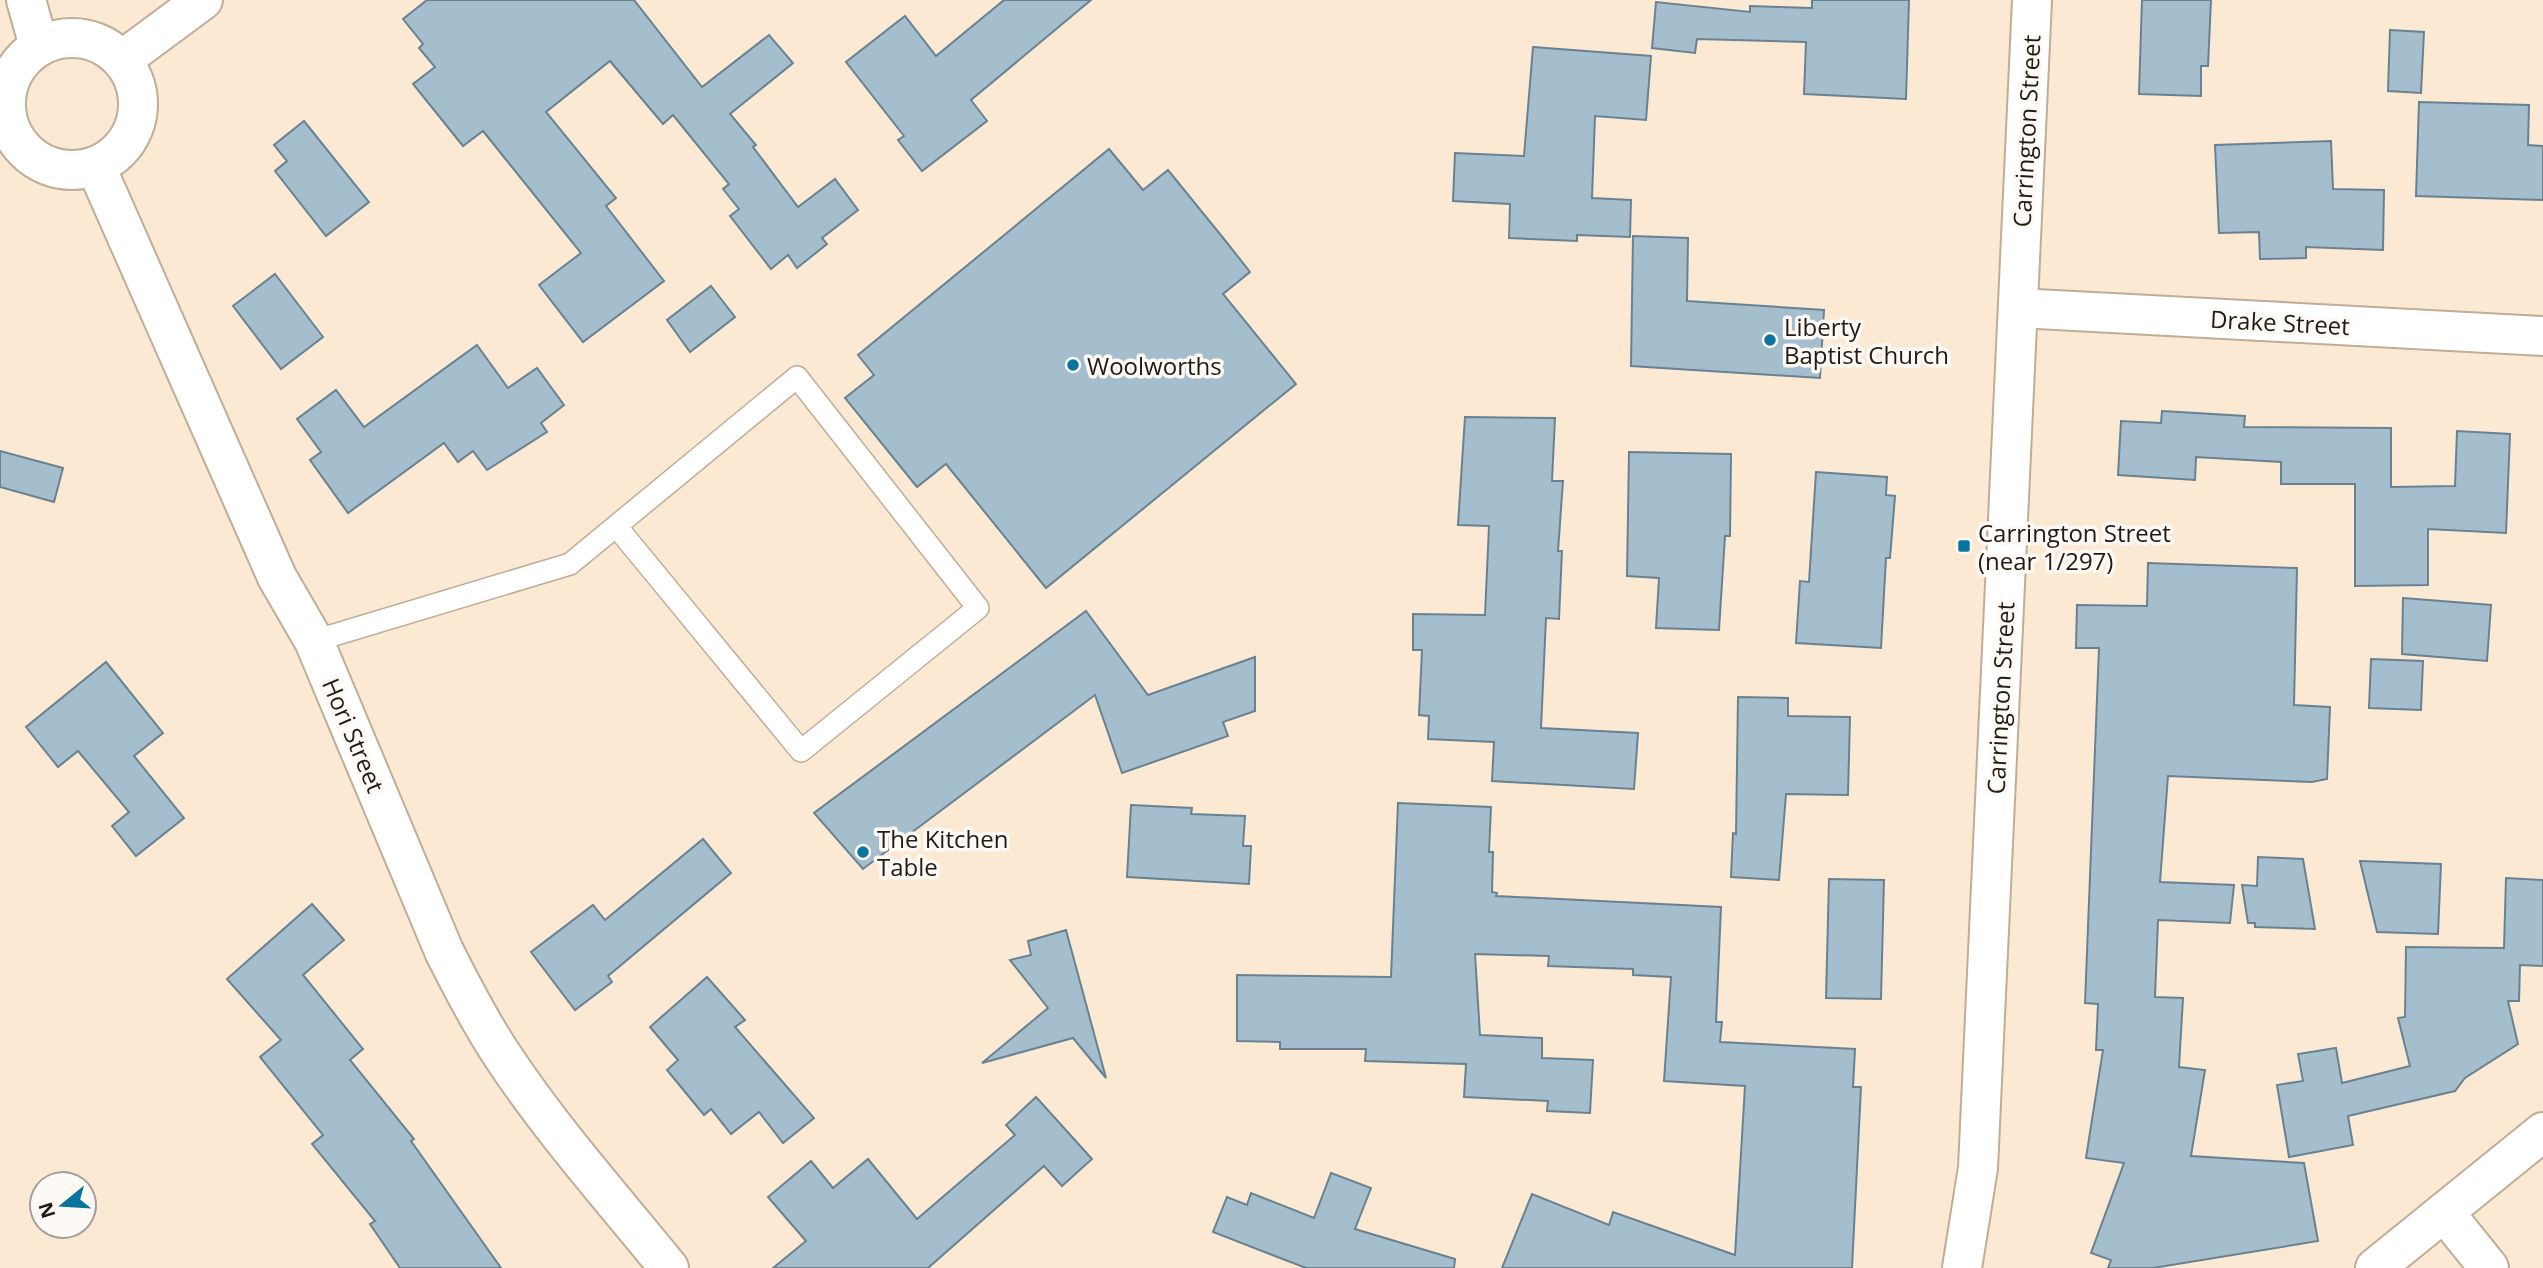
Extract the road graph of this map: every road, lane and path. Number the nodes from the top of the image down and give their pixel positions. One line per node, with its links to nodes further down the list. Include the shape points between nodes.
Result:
1 (26, 0): 4 (main road)
2 (202, 0): 5 (main road)
3 (2032, 0): 8 (main road, Carrington Street)
4 (39, 46): 5 (main road, via 61,38 83,38 105,46); 6 (main road, via 16,69 5,101)
5 (122, 60): 7 (main road, via 134,78 139,99 137,121 115,156)
6 (9, 151): 7 (main road, via 53,169)
7 (96, 167): 11 (main road, Hori Street, via 278,577)
8 (2018, 308): 9 (main road, Drake Street); 15 (main road, Carrington Street, via 1978,1168)
9 (2543, 336)
10 (617, 526): 10 (lane, via 797,377 978,608 801,751); 11 (lane, via 570,564)
11 (314, 641): 14 (main road, Hori Street, via 444,951 469,1000 503,1058 551,1124)
12 (2543, 1132): 13 (main road)
13 (2444, 1212): 16 (main road); 17 (main road)
14 (669, 1268)
15 (1962, 1268)
16 (2375, 1268)
17 (2489, 1268)

